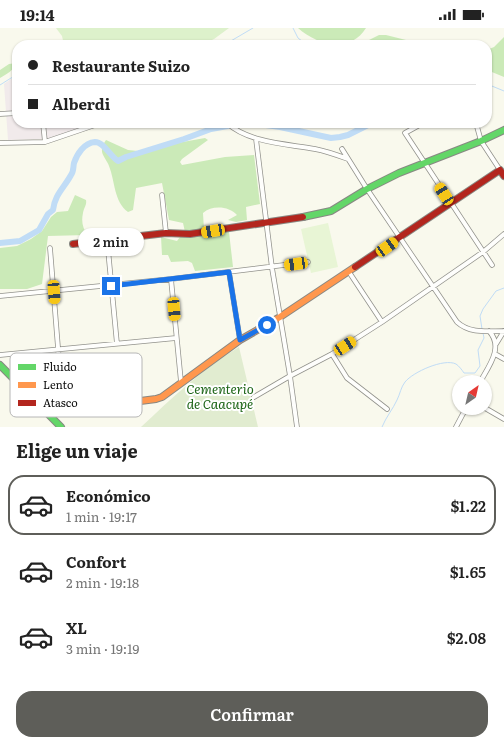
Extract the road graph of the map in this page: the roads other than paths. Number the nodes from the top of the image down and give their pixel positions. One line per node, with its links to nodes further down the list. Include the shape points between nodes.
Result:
1 (12, 113): 2 (street)
2 (0, 114)
3 (44, 128): 11 (street)
4 (86, 128): 11 (street)
5 (234, 128): 9 (street)
6 (414, 128): 15 (street, via 405,133)
7 (477, 128): 10 (street)
8 (504, 130): 10 (street)
9 (256, 139): 14 (street, via 316,149); 21 (street)
10 (481, 141): 15 (street); 16 (street)
11 (46, 142): 12 (street)
12 (0, 143)
13 (342, 149): 14 (street)
14 (348, 159): 18 (street)
15 (424, 164): 18 (street, via 398,173); 20 (street)
16 (500, 170): 17 (street); 20 (street)
17 (504, 176)
18 (367, 189): 21 (street, via 331,211); 24 (street)
19 (162, 195): 22 (street)
20 (450, 204): 24 (street); 28 (street)
21 (266, 222): 22 (street, via 190,234); 31 (street)
22 (166, 233): 25 (street)
23 (504, 234): 28 (street)
24 (400, 238): 33 (street); 36 (street)
25 (107, 240): 26 (street); 35 (street)
26 (73, 244)
27 (50, 248): 37 (street)
28 (483, 252): 30 (street); 36 (street)
29 (308, 262): 31 (street)
30 (492, 265)
31 (272, 268): 32 (street); 39 (street)
32 (229, 272): 34 (street); 44 (street)
33 (348, 272): 39 (street); 40 (street)
34 (171, 280): 35 (street); 43 (street)
35 (111, 286): 37 (street); 45 (street)
36 (433, 288): 40 (street); 41 (street, via 462,326 469,330)
37 (54, 292): 38 (street); 47 (street)
38 (0, 296)
39 (280, 317): 44 (street); 58 (street)
40 (382, 322): 50 (street)
41 (487, 331): 42 (street); 46 (street)
42 (504, 331): 46 (street)
43 (176, 338): 45 (street); 59 (street)
44 (240, 340): 59 (street)
45 (117, 344): 47 (street)
46 (496, 344): 51 (street)
47 (58, 350): 48 (street); 49 (street)
48 (29, 353)
49 (58, 353)
50 (332, 354): 58 (street); 62 (street, via 347,378)
51 (495, 354): 54 (street); 57 (street)
52 (10, 355): 53 (street)
53 (0, 356)
54 (504, 359)
55 (0, 365): 56 (street)
56 (10, 375)
57 (484, 375)
58 (290, 376): 60 (street); 70 (street)
59 (181, 382): 61 (street, via 162,397)
60 (254, 397)
61 (142, 401)
62 (387, 409)
63 (492, 412): 66 (street)
64 (462, 415): 71 (street)
65 (51, 417): 67 (street)
66 (504, 419)
67 (54, 420): 68 (street); 69 (street)
68 (54, 427)
69 (61, 427)
70 (297, 427)
71 (456, 427)

